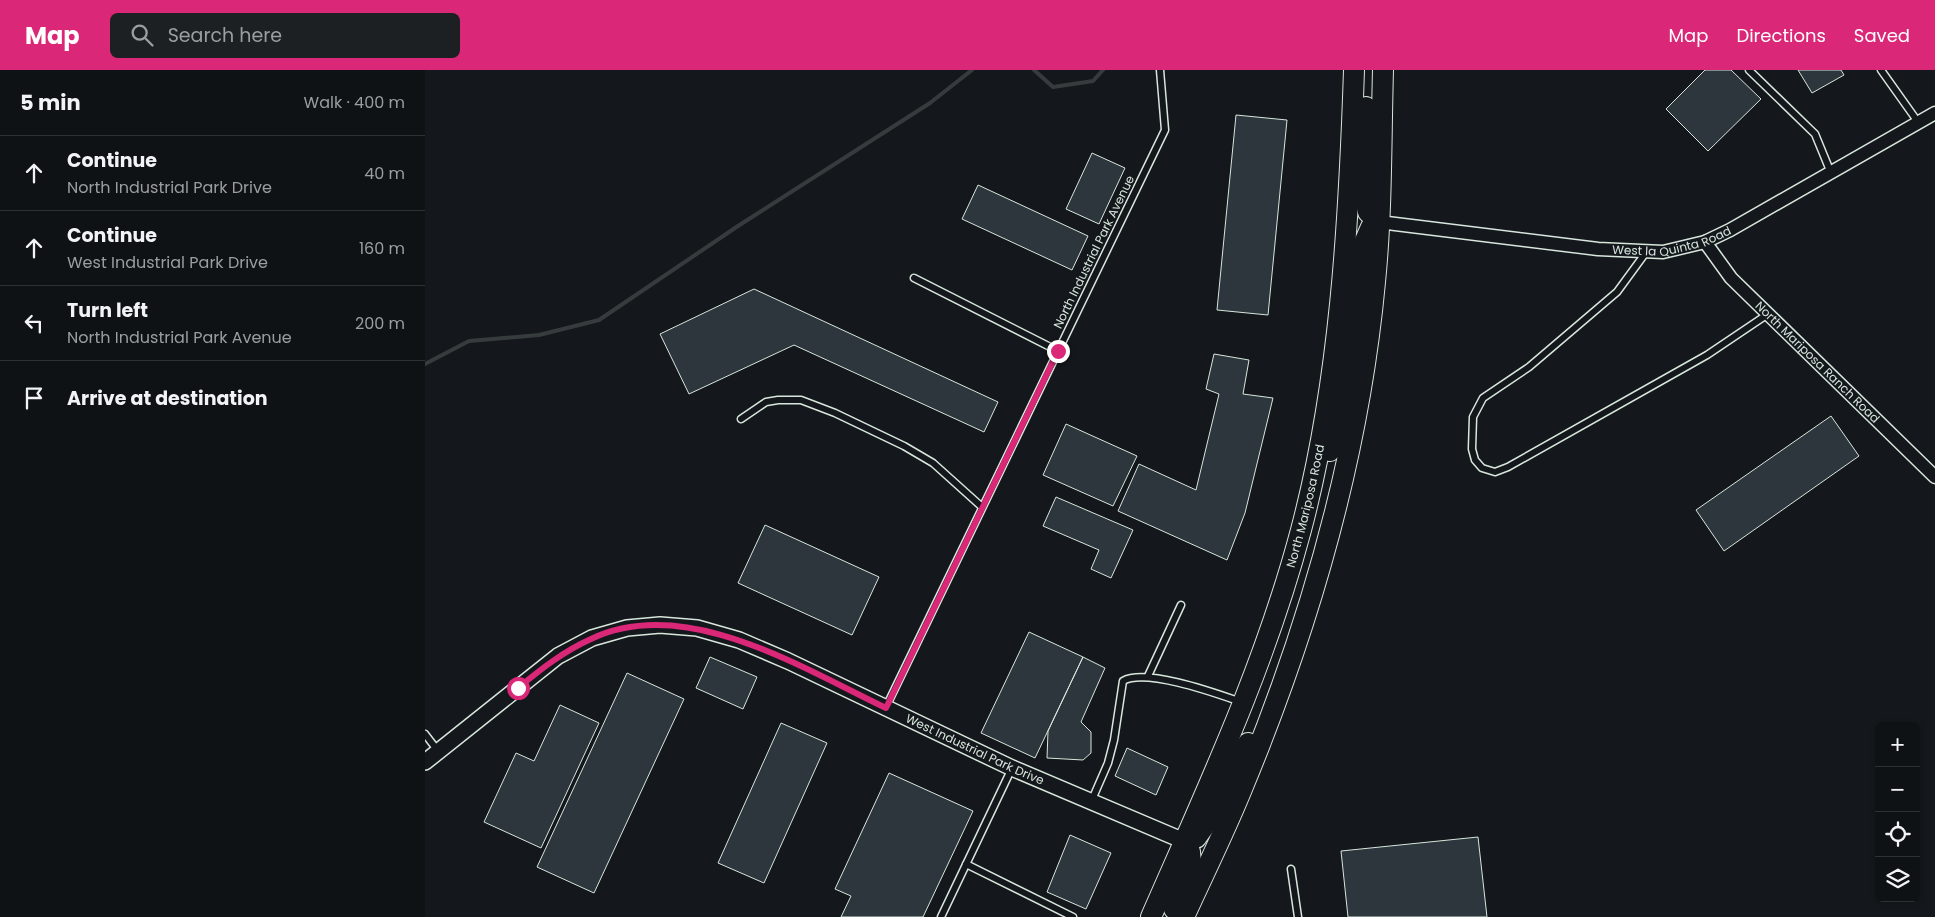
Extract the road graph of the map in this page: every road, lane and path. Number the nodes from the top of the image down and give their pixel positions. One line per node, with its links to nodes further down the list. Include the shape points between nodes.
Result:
1 (1161, 70): 15 (lane, North Industrial Park Avenue, via 1165,130)
2 (1355, 70): 20 (highway, North Mariposa Road, via 1342,272 1330,382 1301,529)
3 (1367, 70): 10 (highway, via 1364,194 1368,212)
4 (1383, 70): 10 (highway)
5 (1749, 70): 9 (lane, via 1815,134)
6 (1881, 70): 8 (lane)
7 (1935, 113): 8 (street, West la Quinta Road)
8 (1918, 122): 9 (street, West la Quinta Road)
9 (1831, 173): 11 (street, West la Quinta Road)
10 (1379, 222): 12 (street, West la Quinta Road, via 1598,250); 20 (highway, via 1371,227 1364,243 1342,398 1331,448); 21 (highway, via 1370,320 1351,438 1335,513)
11 (1705, 242): 12 (street, West la Quinta Road, via 1663,252); 14 (street, North Mariposa Ranch Road, via 1731,278)
12 (1647, 251): 14 (lane, via 1617,292 1529,367 1483,398 1473,417 1472,449 1482,468 1495,472 1508,467 1707,355)
13 (914, 278): 15 (lane)
14 (1768, 314): 17 (street, North Mariposa Ranch Road)
15 (1058, 351): 18 (lane, North Industrial Park Avenue)
16 (741, 419): 18 (lane, via 765,402 801,400 904,446 933,464)
17 (1935, 477)
18 (982, 506): 24 (lane, North Industrial Park Avenue)
19 (1181, 605): 22 (lane)
20 (1274, 621): 23 (highway, North Mariposa Road)
21 (1302, 628): 30 (highway, via 1211,817 1195,839); 37 (highway, via 1243,786)
22 (1148, 676): 23 (lane); 29 (lane, via 1131,676 1123,681 1108,763)
23 (1245, 704): 30 (highway, North Mariposa Road)
24 (886, 708): 26 (street, West Industrial Park Drive, via 739,640 697,628 635,627 593,638 557,656); 28 (street, West Industrial Park Drive)
25 (425, 734): 26 (lane)
26 (439, 751): 27 (street, West Industrial Park Drive)
27 (425, 762)
28 (1011, 768): 29 (street, West Industrial Park Drive); 31 (lane)
29 (1091, 802): 30 (street, West Industrial Park Drive)
30 (1185, 841): 35 (highway, North Mariposa Road); 36 (highway, via 1191,850 1189,865)
31 (966, 864): 33 (lane); 34 (lane)
32 (1291, 869): 38 (lane)
33 (941, 917)
34 (1073, 917)
35 (1151, 917)
36 (1171, 917)
37 (1184, 917)
38 (1298, 917)

